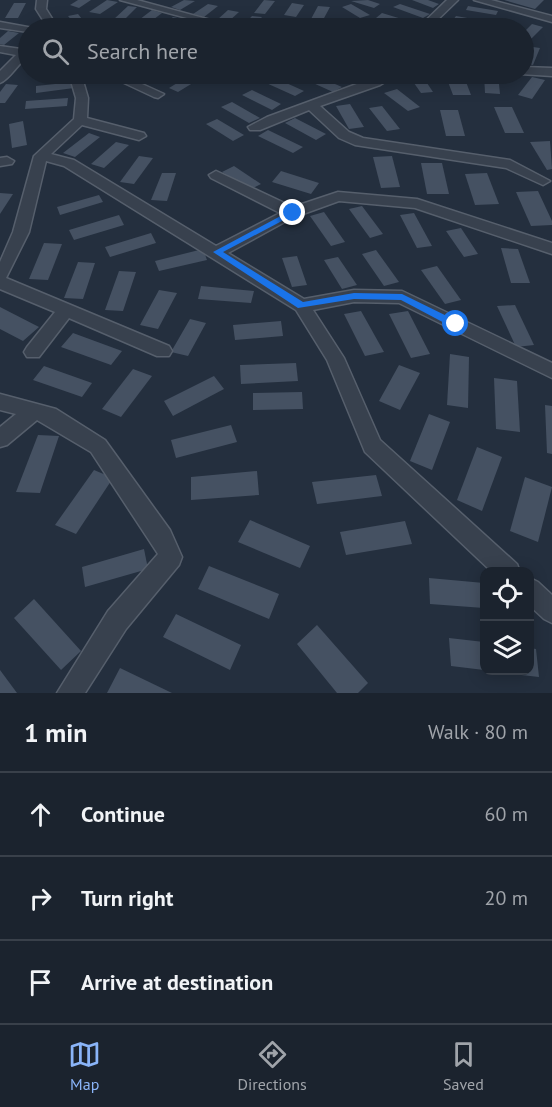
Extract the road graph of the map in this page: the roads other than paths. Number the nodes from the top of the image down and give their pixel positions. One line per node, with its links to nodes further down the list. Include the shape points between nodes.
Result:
1 (42, 0): 6 (lane, via 41,9)
2 (125, 0): 7 (lane)
3 (453, 0): 8 (lane)
4 (479, 0): 5 (lane)
5 (550, 17)
6 (47, 18)
7 (196, 18)
8 (434, 18)
9 (0, 25): 10 (lane)
10 (18, 28)
11 (0, 49): 12 (lane)
12 (18, 52)
13 (18, 59): 16 (lane)
14 (534, 71): 15 (lane)
15 (552, 72)
16 (2, 73)
17 (78, 84): 22 (lane, via 82,98)
18 (134, 84): 20 (lane)
19 (373, 84): 21 (lane)
20 (158, 94)
21 (312, 106): 23 (lane); 27 (lane, via 344,135 360,142)
22 (80, 120): 24 (lane); 26 (lane)
23 (255, 127)
24 (139, 136)
25 (508, 149): 27 (lane)
26 (41, 156): 32 (lane, via 69,164); 33 (lane, via 23,232)
27 (496, 162): 29 (lane, via 510,164)
28 (216, 175): 30 (lane)
29 (543, 181)
30 (293, 213): 31 (lane, via 338,196 417,204); 32 (lane)
31 (552, 249)
32 (217, 252): 36 (lane)
33 (5, 259): 34 (lane)
34 (0, 275)
35 (0, 282): 37 (lane)
36 (302, 306): 40 (lane, via 354,296 402,297); 44 (lane, via 335,358 372,446)
37 (67, 309): 38 (lane); 39 (lane)
38 (163, 351)
39 (33, 352)
40 (552, 371)
41 (0, 402): 42 (lane)
42 (34, 411): 43 (lane); 47 (lane, via 48,415 98,447 162,537 171,557 117,620)
43 (0, 439)
44 (504, 567)
45 (534, 594): 46 (lane)
46 (552, 611)
47 (70, 693)

